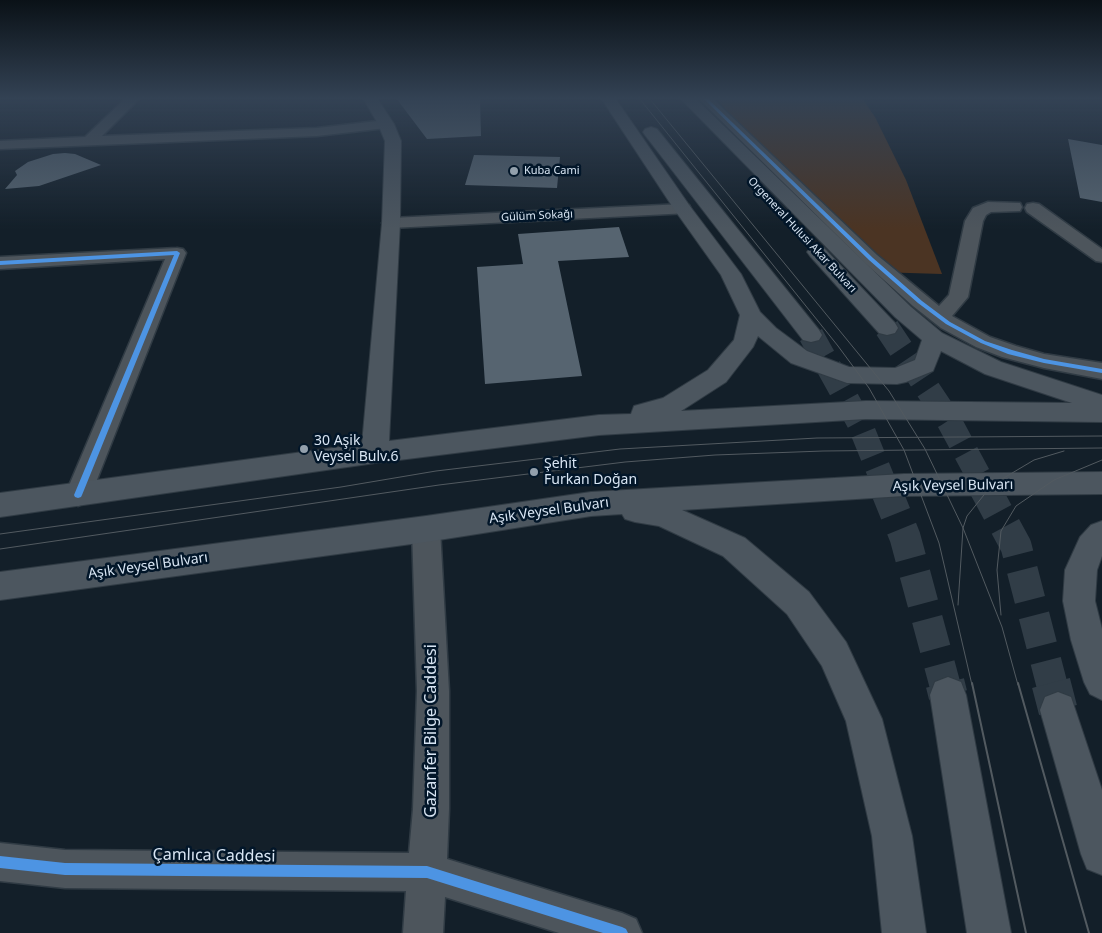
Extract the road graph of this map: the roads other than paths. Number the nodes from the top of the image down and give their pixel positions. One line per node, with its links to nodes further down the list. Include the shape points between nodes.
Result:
1 (77, 142): 8 (street)
2 (393, 142): 12 (main road)
3 (637, 142): 11 (main road)
4 (658, 142): 18 (main road)
5 (716, 142): 16 (main road, Orgeneral Hulusi Akar Bulvarı)
6 (730, 142): 17 (main road, via 903,312)
7 (750, 142): 17 (street, via 920,302)
8 (0, 145)
9 (1014, 207): 17 (street, via 988,207 974,221 960,292)
10 (1033, 208): 13 (street)
11 (683, 209): 12 (street, Gülüm Sokağı); 15 (main road, via 731,274)
12 (391, 224): 23 (main road)
13 (1102, 257)
14 (0, 263): 25 (street, via 177,253)
15 (751, 314): 17 (main road, via 768,333 799,357 847,375 897,376 925,365); 22 (main road, via 745,342 717,376 671,405)
16 (887, 328)
17 (937, 328): 19 (street, via 1044,361); 20 (main road, via 993,368)
18 (811, 335)
19 (1102, 371)
20 (1102, 404)
21 (1102, 413): 22 (main road, via 866,410)
22 (599, 425): 23 (main road)
23 (375, 453): 25 (main road)
24 (1102, 483): 26 (main road, Aşık Veysel Bulvarı, via 904,485)
25 (78, 494): 27 (main road)
26 (591, 504): 28 (main road, Aşık Veysel Bulvarı); 39 (main road, via 664,515 734,547 798,603 834,654 864,719 892,836)
27 (0, 505)
28 (426, 528): 30 (main road, Aşık Veysel Bulvarı); 36 (street, Gazanfer Bilge Caddesi, via 433,691)
29 (1102, 534): 31 (main road, via 1091,546 1082,570 1079,601)
30 (0, 586)
31 (1102, 682)
32 (948, 695): 40 (main road)
33 (1058, 710): 34 (main road)
34 (1102, 854)
35 (0, 862): 36 (street, Çamlıca Caddesi, via 65,869)
36 (427, 872): 37 (street, Gazanfer Bilge Caddesi); 38 (street, Çamlıca Caddesi)
37 (423, 933)
38 (622, 933)
39 (904, 933)
40 (989, 933)

